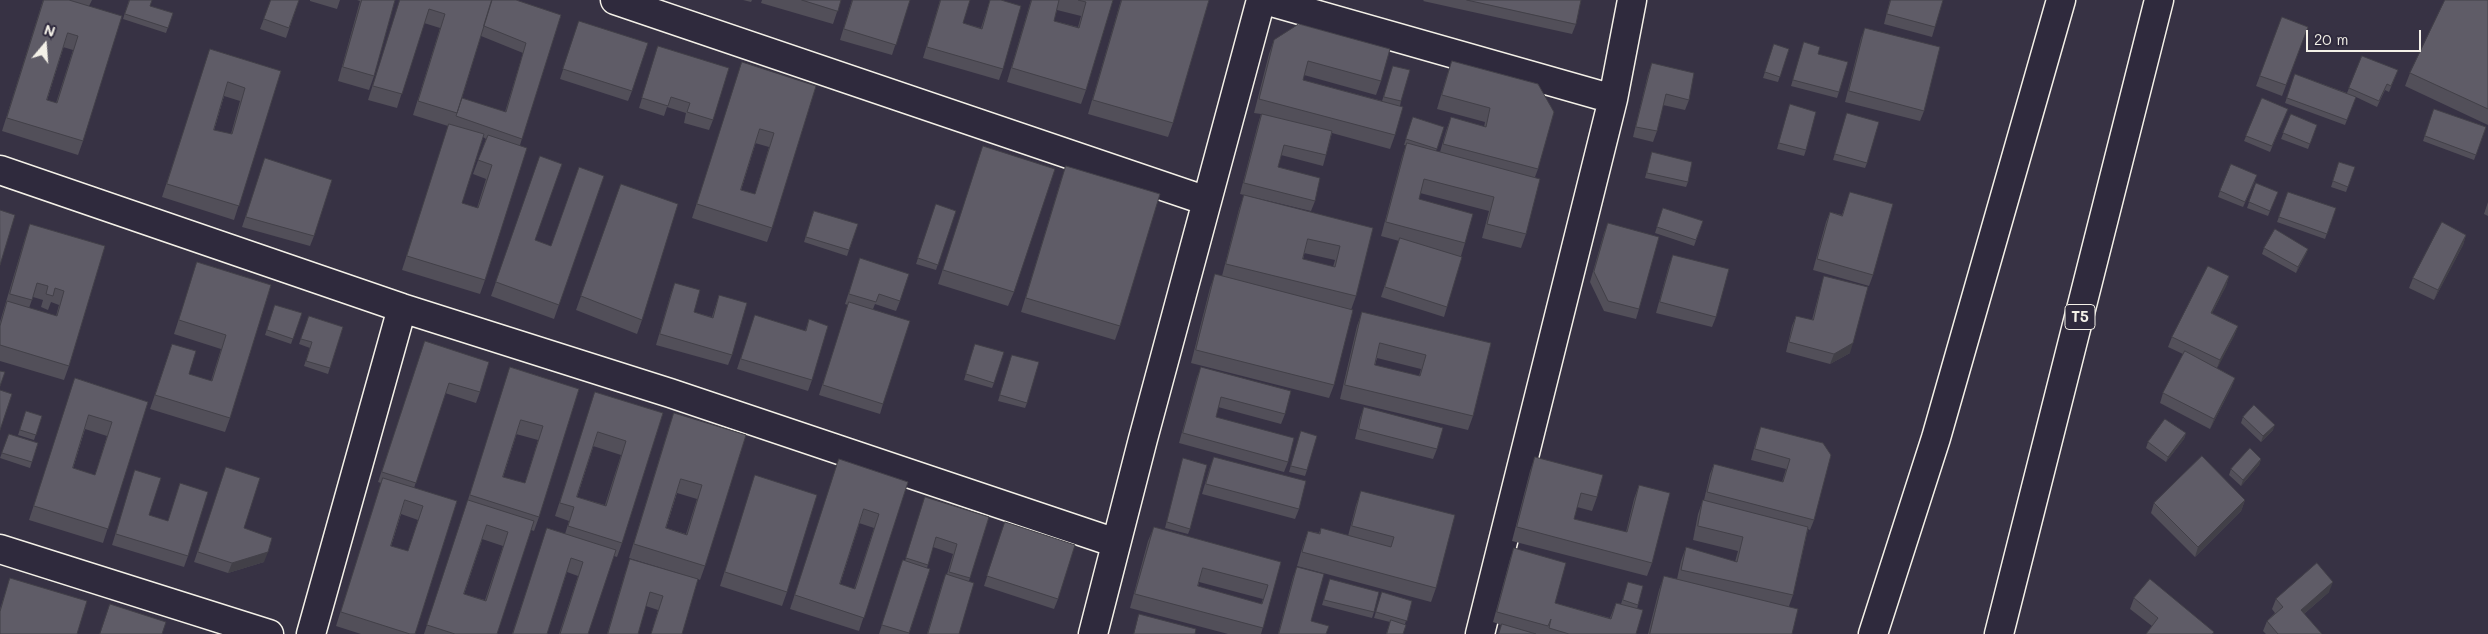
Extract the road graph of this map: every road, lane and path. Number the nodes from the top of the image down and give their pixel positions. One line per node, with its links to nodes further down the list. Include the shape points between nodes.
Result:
1 (615, 0): 9 (main road)
2 (1261, 0): 9 (main road)
3 (1265, 0): 7 (main road)
4 (1632, 0): 7 (main road)
5 (2061, 0): 17 (main road, via 1936,438)
6 (2159, 0): 18 (main road, T5)
7 (1613, 99): 16 (main road)
8 (0, 170): 10 (main road)
9 (1207, 201): 11 (main road)
10 (402, 308): 11 (main road, via 670,393); 14 (main road)
11 (1116, 542): 15 (main road)
12 (0, 549): 13 (main road)
13 (269, 634)
14 (311, 634)
15 (1094, 634)
16 (1480, 634)
17 (1873, 634)
18 (1999, 634)

